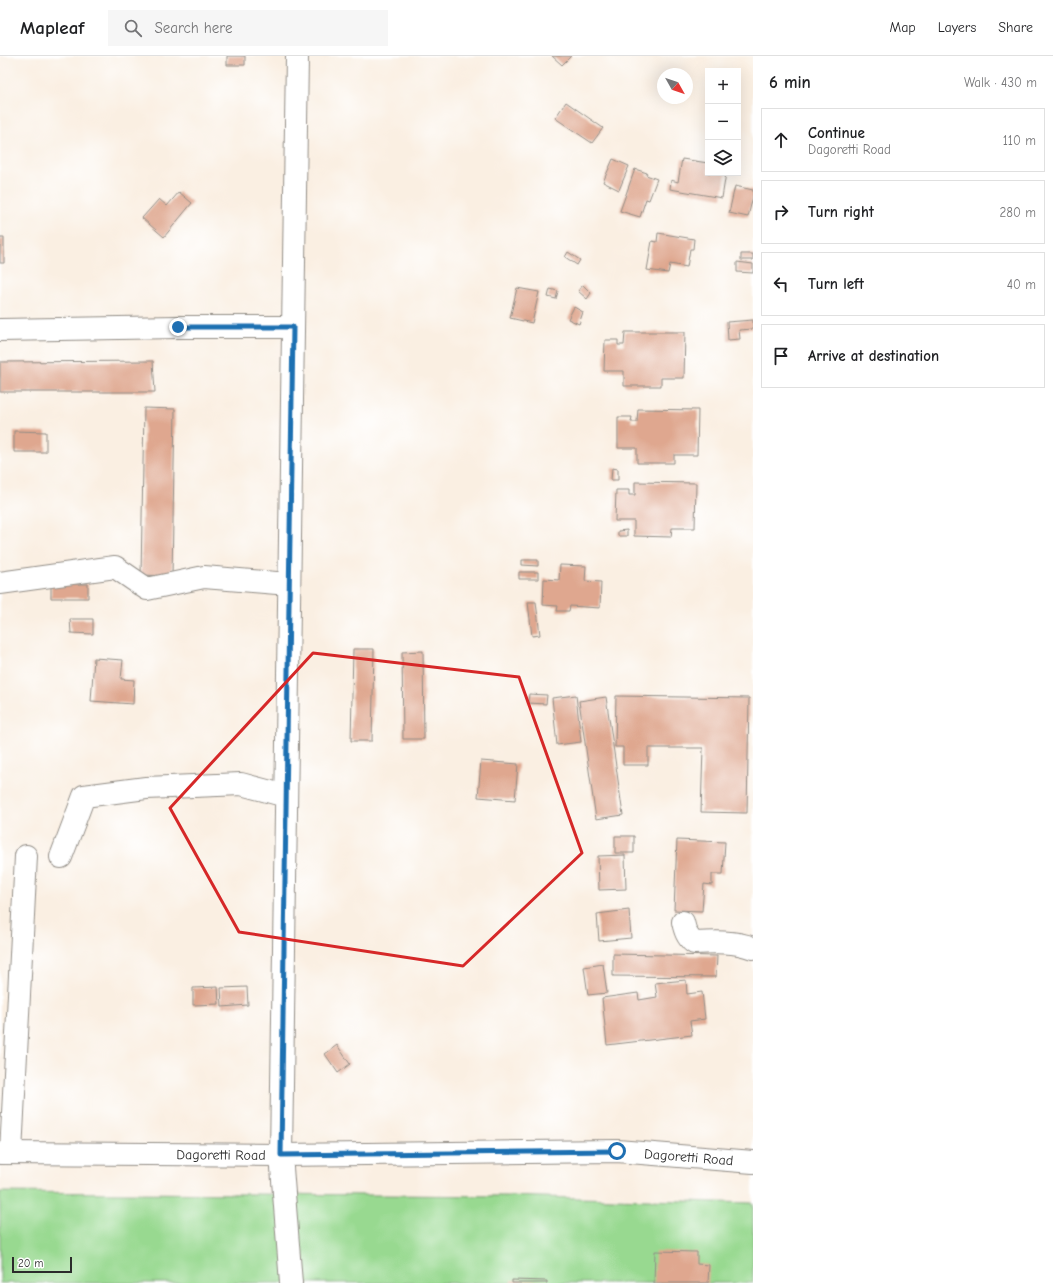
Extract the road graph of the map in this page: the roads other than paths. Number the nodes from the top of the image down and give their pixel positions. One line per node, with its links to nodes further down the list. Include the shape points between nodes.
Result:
1 (297, 56): 2 (street)
2 (293, 327): 3 (street); 5 (street)
3 (0, 330)
4 (0, 583): 5 (street, via 115,566 147,588 204,578)
5 (289, 584): 6 (street)
6 (286, 796): 8 (street, via 241,784 146,788 84,796); 12 (street)
7 (26, 856): 11 (street)
8 (61, 857)
9 (683, 922): 10 (street, via 689,939 694,943 742,944)
10 (753, 948)
11 (6, 1153): 12 (street, Dagoretti Road)
12 (281, 1155): 13 (street, Dagoretti Road, via 617,1151); 14 (street)
13 (753, 1162)
14 (291, 1283)

